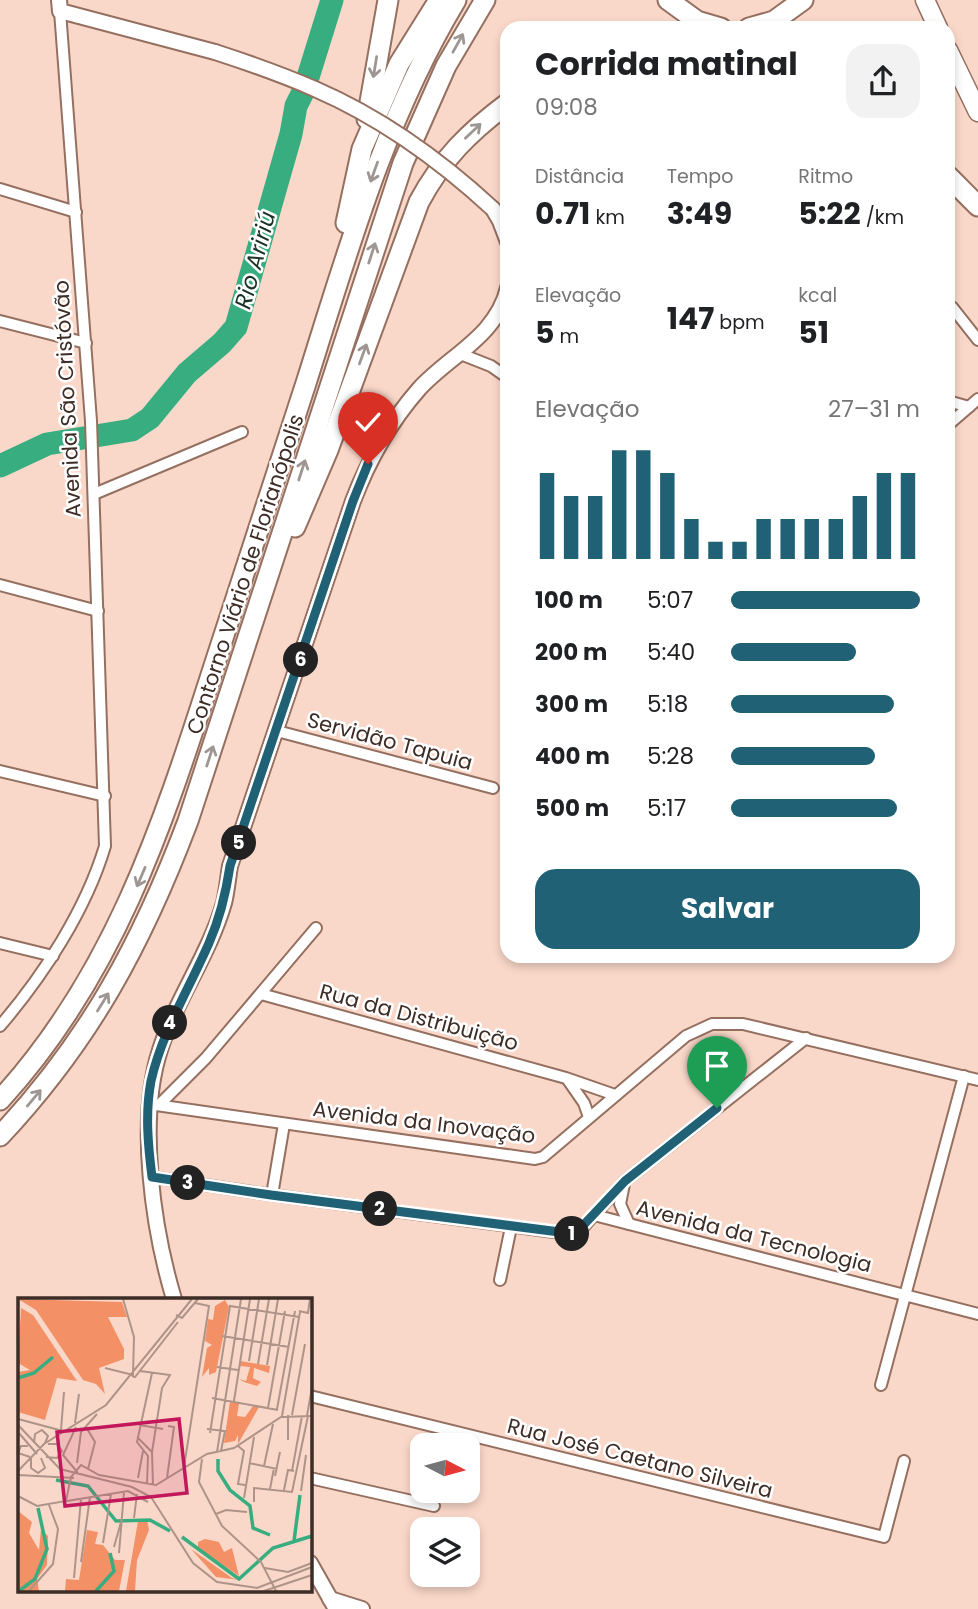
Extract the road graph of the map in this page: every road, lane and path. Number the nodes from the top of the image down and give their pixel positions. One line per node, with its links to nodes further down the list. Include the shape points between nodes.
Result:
1 (388, 0): 15 (highway, one-way to 15)
2 (439, 0): 15 (highway, via 399,64)
3 (456, 0): 24 (highway, Contorno Viário de Florianópolis, one-way to 24, via 395,119)
4 (485, 0): 34 (highway, Contorno Viário de Florianópolis, one-way to 4, via 403,163 441,76)
5 (668, 0): 9 (highway)
6 (803, 0): 10 (highway)
7 (925, 0): 11 (highway)
8 (59, 5): 19 (street, Avenida São Cristóvão); 20 (main road, bridge, via 215,51 289,78 371,117 423,150 493,209)
9 (697, 21)
10 (774, 21)
11 (935, 21)
12 (955, 64): 14 (highway)
13 (500, 109): 34 (highway, one-way to 13, via 328,450 419,202 457,147)
14 (978, 112)
15 (362, 149): 24 (highway)
16 (955, 183): 18 (highway)
17 (0, 189): 19 (street)
18 (978, 206)
19 (76, 212): 26 (street, Avenida São Cristóvão)
20 (500, 221)
21 (500, 310): 27 (main road, via 488,329)
22 (955, 313): 25 (street)
23 (0, 321): 26 (street)
24 (322, 330): 51 (highway, Contorno Viário de Florianópolis, one-way to 51, via 147,862 84,988 46,1045)
25 (978, 340)
26 (86, 342): 33 (street, Avenida São Cristóvão)
27 (458, 353): 28 (street); 37 (main road, via 405,406 368,464)
28 (500, 372)
29 (955, 402): 30 (street)
30 (974, 403): 31 (street)
31 (955, 419)
32 (242, 432): 33 (street)
33 (94, 494): 36 (street, Avenida São Cristóvão)
34 (269, 574): 55 (highway, Contorno Viário de Florianópolis, one-way to 34, via 86,1030 138,940 188,821)
35 (0, 585): 36 (street)
36 (98, 611): 40 (street, Avenida São Cristóvão)
37 (277, 731): 39 (street, Servidão Tapuia); 52 (main road, via 230,866 225,902 160,1050 151,1082)
38 (0, 771): 40 (street)
39 (493, 788)
40 (105, 796): 43 (street, Avenida São Cristóvão, via 105,846 100,862)
41 (316, 928): 44 (street)
42 (0, 943): 43 (street)
43 (53, 956): 45 (street, Avenida São Cristóvão)
44 (261, 994): 48 (street, Rua da Distribuição); 52 (street, via 206,1058)
45 (0, 1026)
46 (806, 1038): 47 (street, Avenida da Inovação); 50 (street, Avenida da Inovação, via 743,1024 712,1024 686,1036); 57 (street)
47 (964, 1076): 49 (street, Avenida da Inovação); 65 (street)
48 (566, 1078): 50 (street, Rua da Distribuição); 53 (street)
49 (978, 1080)
50 (615, 1095): 53 (street, Avenida da Inovação)
51 (0, 1100)
52 (154, 1105): 54 (street, Avenida da Inovação); 56 (main road, via 147,1123)
53 (589, 1117): 54 (street, Avenida da Inovação, via 535,1159)
54 (284, 1124): 59 (street)
55 (0, 1136)
56 (152, 1177): 59 (street); 66 (main road)
57 (625, 1181): 58 (street); 60 (street)
58 (621, 1193): 61 (street); 62 (street, via 620,1204)
59 (271, 1195): 63 (street)
60 (594, 1215): 61 (street, Avenida da Tecnologia); 63 (street, via 575,1234)
61 (607, 1219): 62 (street, Avenida da Tecnologia)
62 (629, 1224): 65 (street, Avenida da Tecnologia)
63 (511, 1227): 64 (street)
64 (499, 1280)
65 (905, 1295): 67 (street, Avenida da Tecnologia); 68 (street)
66 (174, 1298)
67 (978, 1314)
68 (881, 1385)
69 (312, 1396): 70 (street, Rua José Caetano Silveira, via 884,1537)
70 (904, 1461)
71 (312, 1478): 72 (street)
72 (434, 1506)
73 (312, 1567): 74 (main road)
74 (333, 1604): 75 (main road)
75 (362, 1609)

